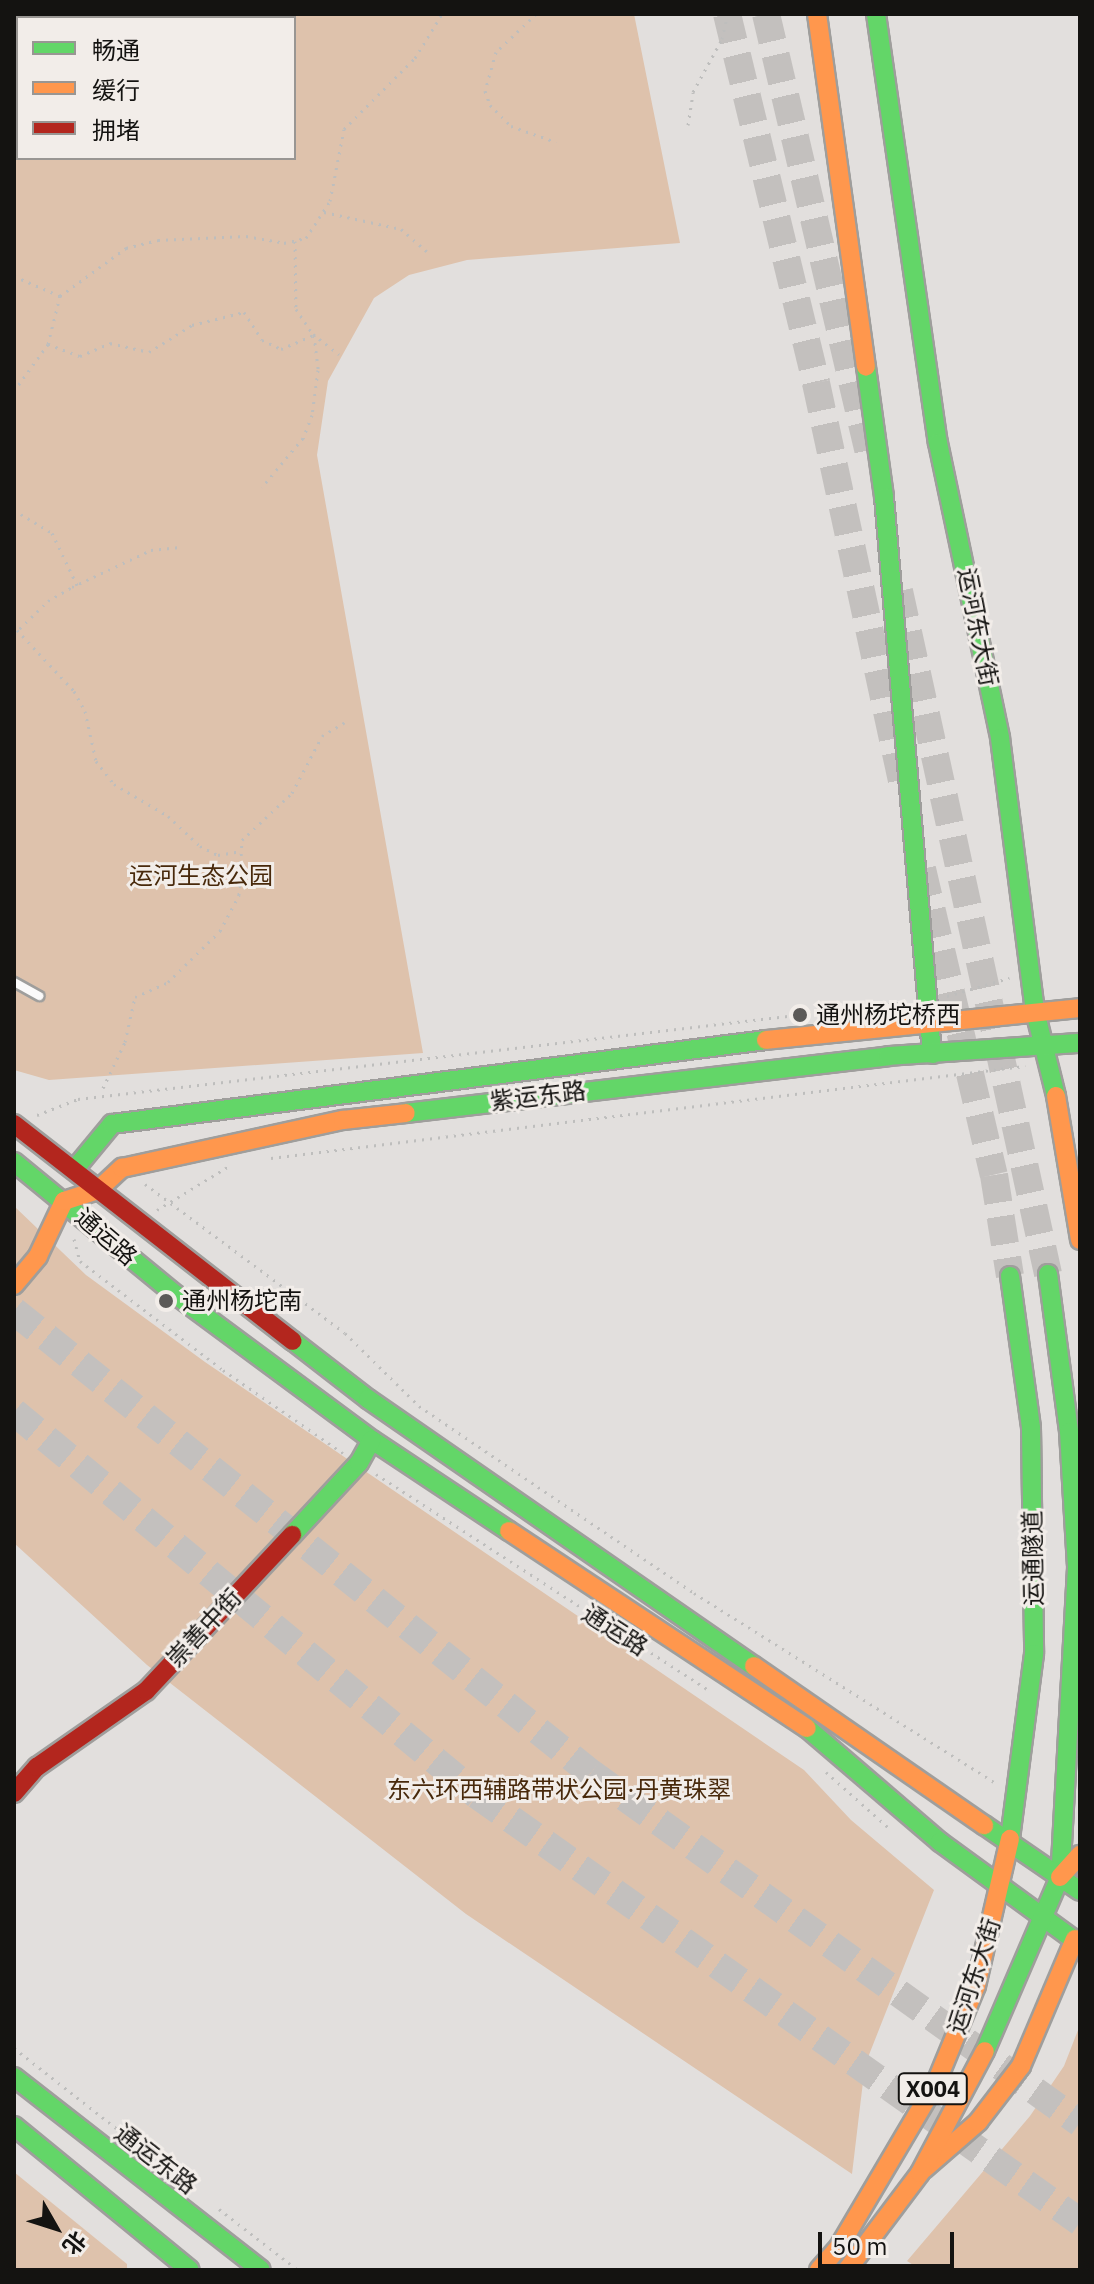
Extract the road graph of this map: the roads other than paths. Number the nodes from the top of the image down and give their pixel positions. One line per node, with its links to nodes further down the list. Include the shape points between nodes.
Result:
1 (817, 14): 9 (main road, via 884,497 914,888)
2 (868, 14): 4 (main road)
3 (876, 14): 4 (main road, 运河东大街)
4 (878, 39): 8 (main road, 运河东大街, via 938,443 1000,738)
5 (14, 982): 6 (lane)
6 (39, 996)
7 (1080, 1008): 8 (main road, 紫运东路)
8 (1035, 1011): 9 (main road, 紫运东路); 11 (main road, 运河东大街)
9 (930, 1022): 12 (main road); 15 (main road, 紫运东路, via 112,1124)
10 (1080, 1043): 11 (main road)
11 (1041, 1046): 12 (main road, 紫运东路); 18 (main road, 运河东大街, via 1054,1085)
12 (932, 1054): 16 (main road, 紫运东路, via 343,1120 122,1168)
13 (14, 1124): 15 (main road, 通运路)
14 (14, 1162): 17 (main road, 通运路)
15 (74, 1170): 16 (main road, 通运路); 17 (main road, 紫运东路)
16 (98, 1190): 17 (main road); 24 (main road, 通运路, via 368,1399)
17 (64, 1201): 21 (main road, 紫运东路, via 38,1256); 22 (main road, 通运路, via 107,1242)
18 (1080, 1240)
19 (1048, 1274): 26 (main road, 运通隧道, via 1069,1432 1077,1568 1072,1702 1059,1817)
20 (1010, 1276): 24 (main road, 运通隧道, via 1032,1443 1034,1654)
21 (14, 1285)
22 (372, 1440): 23 (main road, 崇善中街, via 359,1463 146,1691 37,1767); 27 (main road, 通运路, via 822,1738 940,1842)
23 (14, 1793)
24 (1010, 1839): 26 (main road, 通运路); 27 (main road, 运河东大街 / X004)
25 (1080, 1855): 26 (main road, 运河东大街 / X004)
26 (1060, 1877): 28 (main road, 通运路); 29 (main road, 运河东大街 / X004)
27 (1003, 1887): 29 (main road, 通运路); 36 (main road, 运河东大街 / X004, via 976,1986 936,2083 847,2234)
28 (1080, 1891)
29 (1043, 1913): 30 (main road, 通运路); 33 (main road, 运河东大街 / X004, via 973,2080)
30 (1077, 1942): 33 (main road, 运河东大街, via 1021,2066 978,2122)
31 (14, 2077): 35 (main road, 通运东路)
32 (14, 2126): 34 (main road)
33 (920, 2173): 37 (main road, 运河东大街 / X004)
34 (190, 2270)
35 (261, 2270)
36 (819, 2270)
37 (847, 2270)

